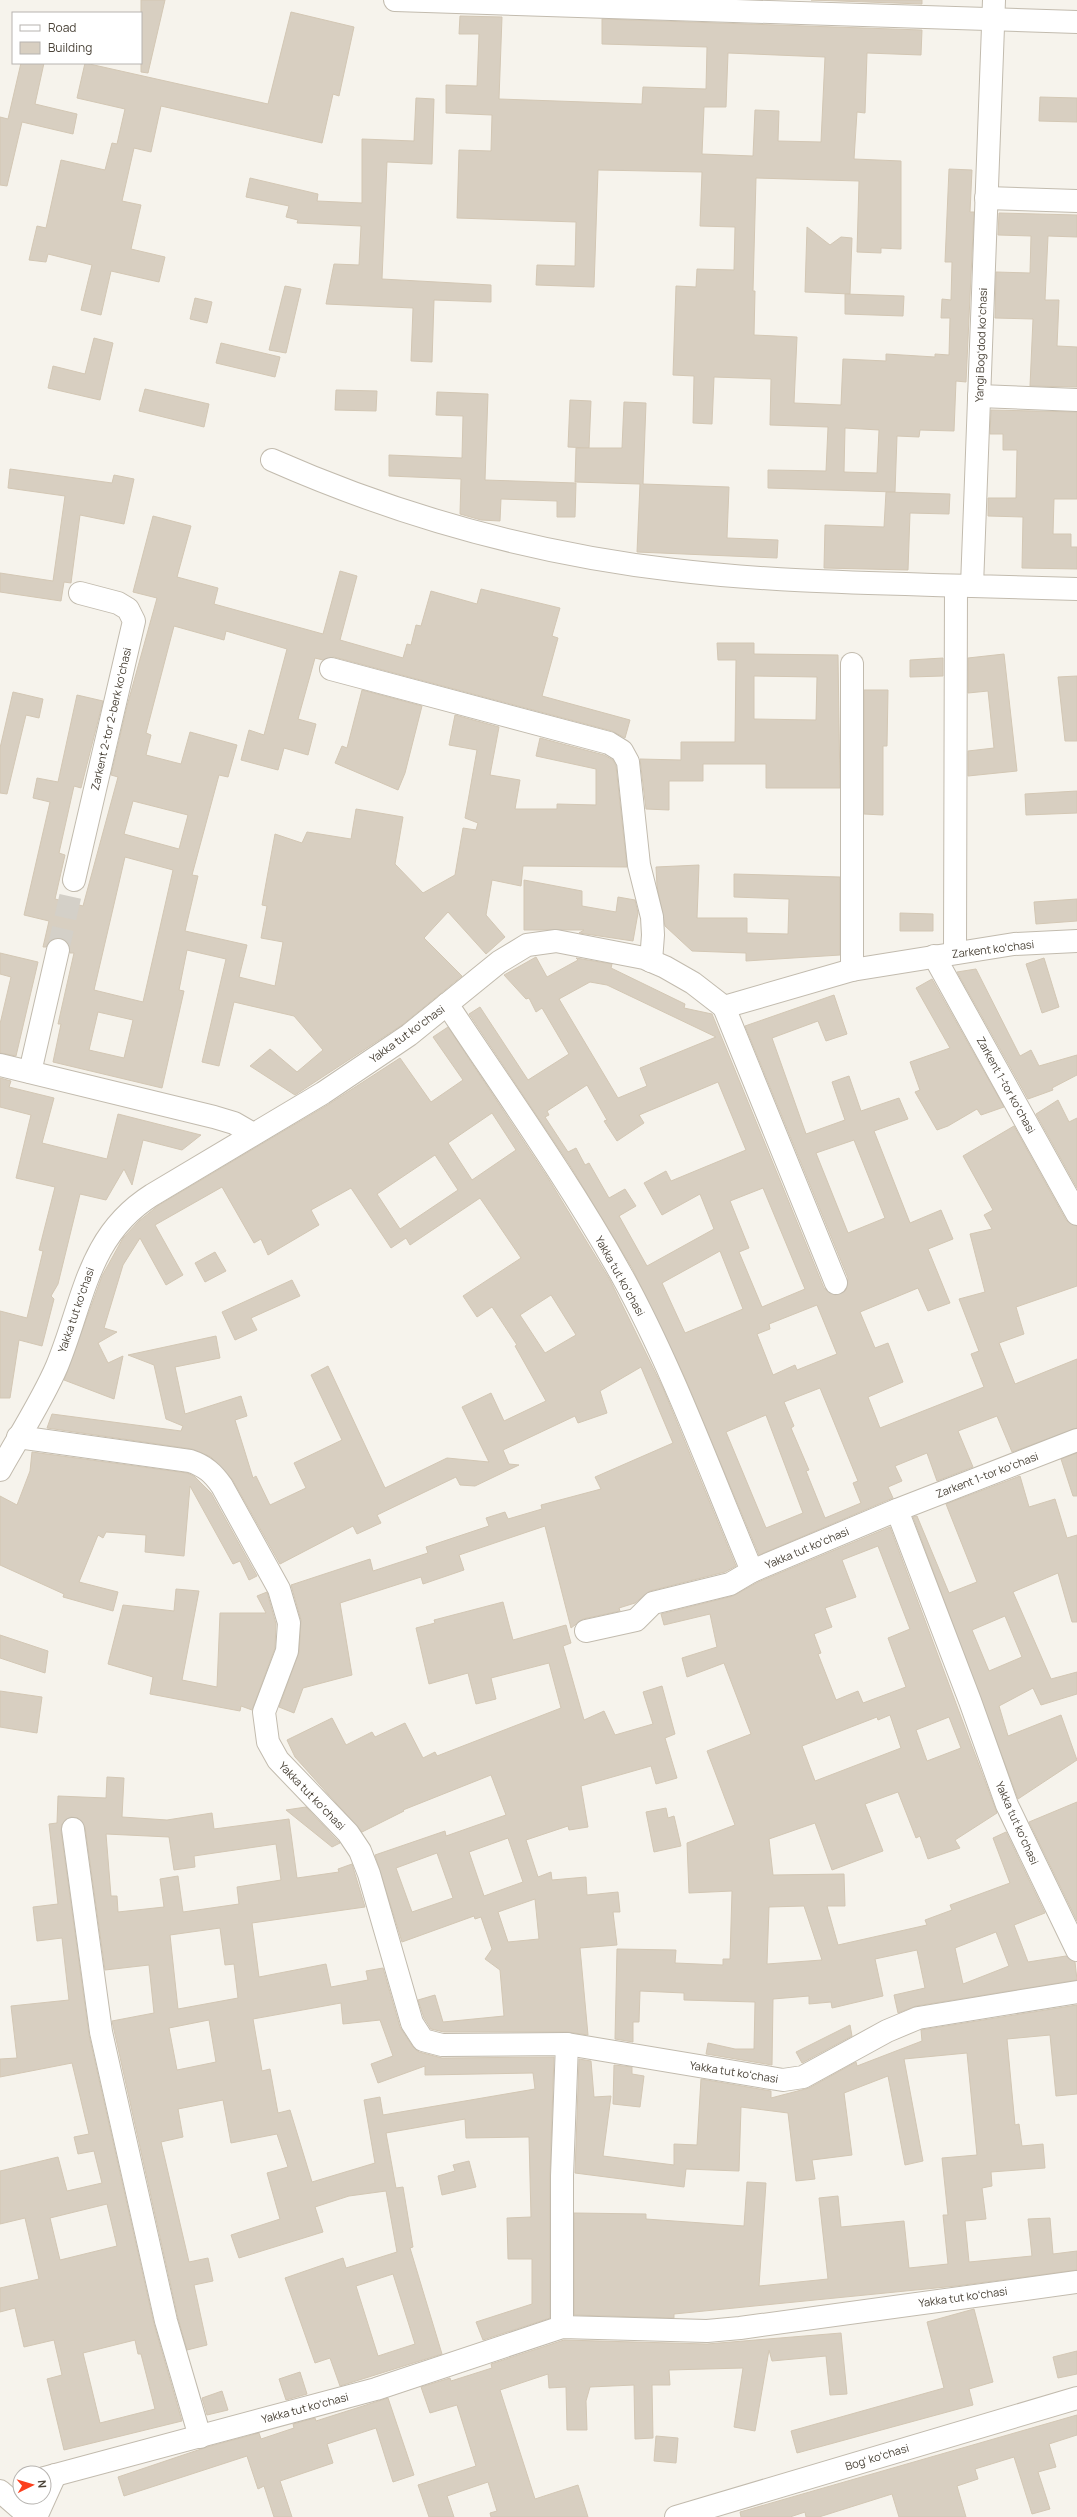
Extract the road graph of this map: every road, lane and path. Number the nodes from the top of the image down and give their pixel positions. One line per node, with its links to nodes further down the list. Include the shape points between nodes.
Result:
1 (395, 0): 2 (street)
2 (994, 9): 3 (street); 4 (street, Yangi Bogʻdod koʻchasi)
3 (1077, 22)
4 (986, 198): 5 (street); 6 (street, Yangi Bogʻdod koʻchasi)
5 (1077, 201)
6 (979, 396): 7 (street); 9 (street, Yangi Bogʻdod koʻchasi)
7 (1077, 400)
8 (272, 460): 9 (street, via 324,483 435,520 491,536 591,558 723,575)
9 (964, 586): 10 (street); 17 (street, Yangi Bogʻdod koʻchasi)
10 (1077, 589)
11 (80, 593): 14 (street, Zarkent 2-tor 2-berk koʻchasi, via 118,603 128,609 134,621)
12 (852, 664): 20 (street)
13 (330, 669): 19 (street, via 609,743 622,751 628,762 640,866 652,917)
14 (74, 880)
15 (1077, 942): 17 (street, Zarkent koʻchasi, via 1014,944)
16 (58, 950): 24 (street)
17 (955, 953): 18 (street, Zarkent koʻchasi)
18 (934, 956): 20 (street, Zarkent koʻchasi); 26 (street, Zarkent 1-tor koʻchasi)
19 (651, 961): 21 (street, via 556,941 526,945 499,962); 22 (street, via 693,983)
20 (852, 970): 22 (street, Zarkent koʻchasi)
21 (447, 1004): 25 (street, Yakka tut koʻchasi, via 409,1035 324,1093); 32 (street, Yakka tut koʻchasi, via 574,1196 621,1274 655,1342)
22 (724, 1007): 27 (street)
23 (0, 1065): 24 (street)
24 (30, 1072): 25 (street, via 214,1117 234,1123)
25 (253, 1134): 28 (street, Yakka tut koʻchasi, via 135,1206 112,1229 86,1278 57,1367)
26 (1077, 1214)
27 (836, 1283)
28 (18, 1437): 30 (street, Yakka tut koʻchasi); 37 (street, Yakka tut koʻchasi, via 190,1461 202,1465 214,1474 278,1588 289,1623 287,1651 264,1712 268,1742 278,1760 321,1803 360,1851 416,2033 423,2040 442,2045)
29 (1077, 1440): 31 (street, Zarkent 1-tor koʻchasi)
30 (0, 1470)
31 (897, 1510): 32 (street, Yakka tut koʻchasi); 35 (street, Yakka tut koʻchasi, via 960,1673 1007,1805)
32 (752, 1571): 33 (street, via 730,1584 653,1603 636,1620)
33 (586, 1631)
34 (73, 1829): 41 (street, via 101,2032 166,2321)
35 (1077, 1950)
36 (1077, 1992): 37 (street, Yakka tut koʻchasi, via 918,2018 887,2031 803,2077 782,2080)
37 (568, 2044): 39 (street, via 562,2176)
38 (1077, 2282): 39 (street, Yakka tut koʻchasi, via 707,2331)
39 (562, 2327): 41 (street, Yakka tut koʻchasi, via 376,2389)
40 (1077, 2398): 48 (street, Bogʻ koʻchasi)
41 (200, 2437): 42 (street, Yakka tut koʻchasi)
42 (52, 2476)
43 (12, 2487): 44 (street)
44 (0, 2491): 46 (street)
45 (40, 2505): 47 (street)
46 (30, 2517)
47 (36, 2517)
48 (676, 2517)

